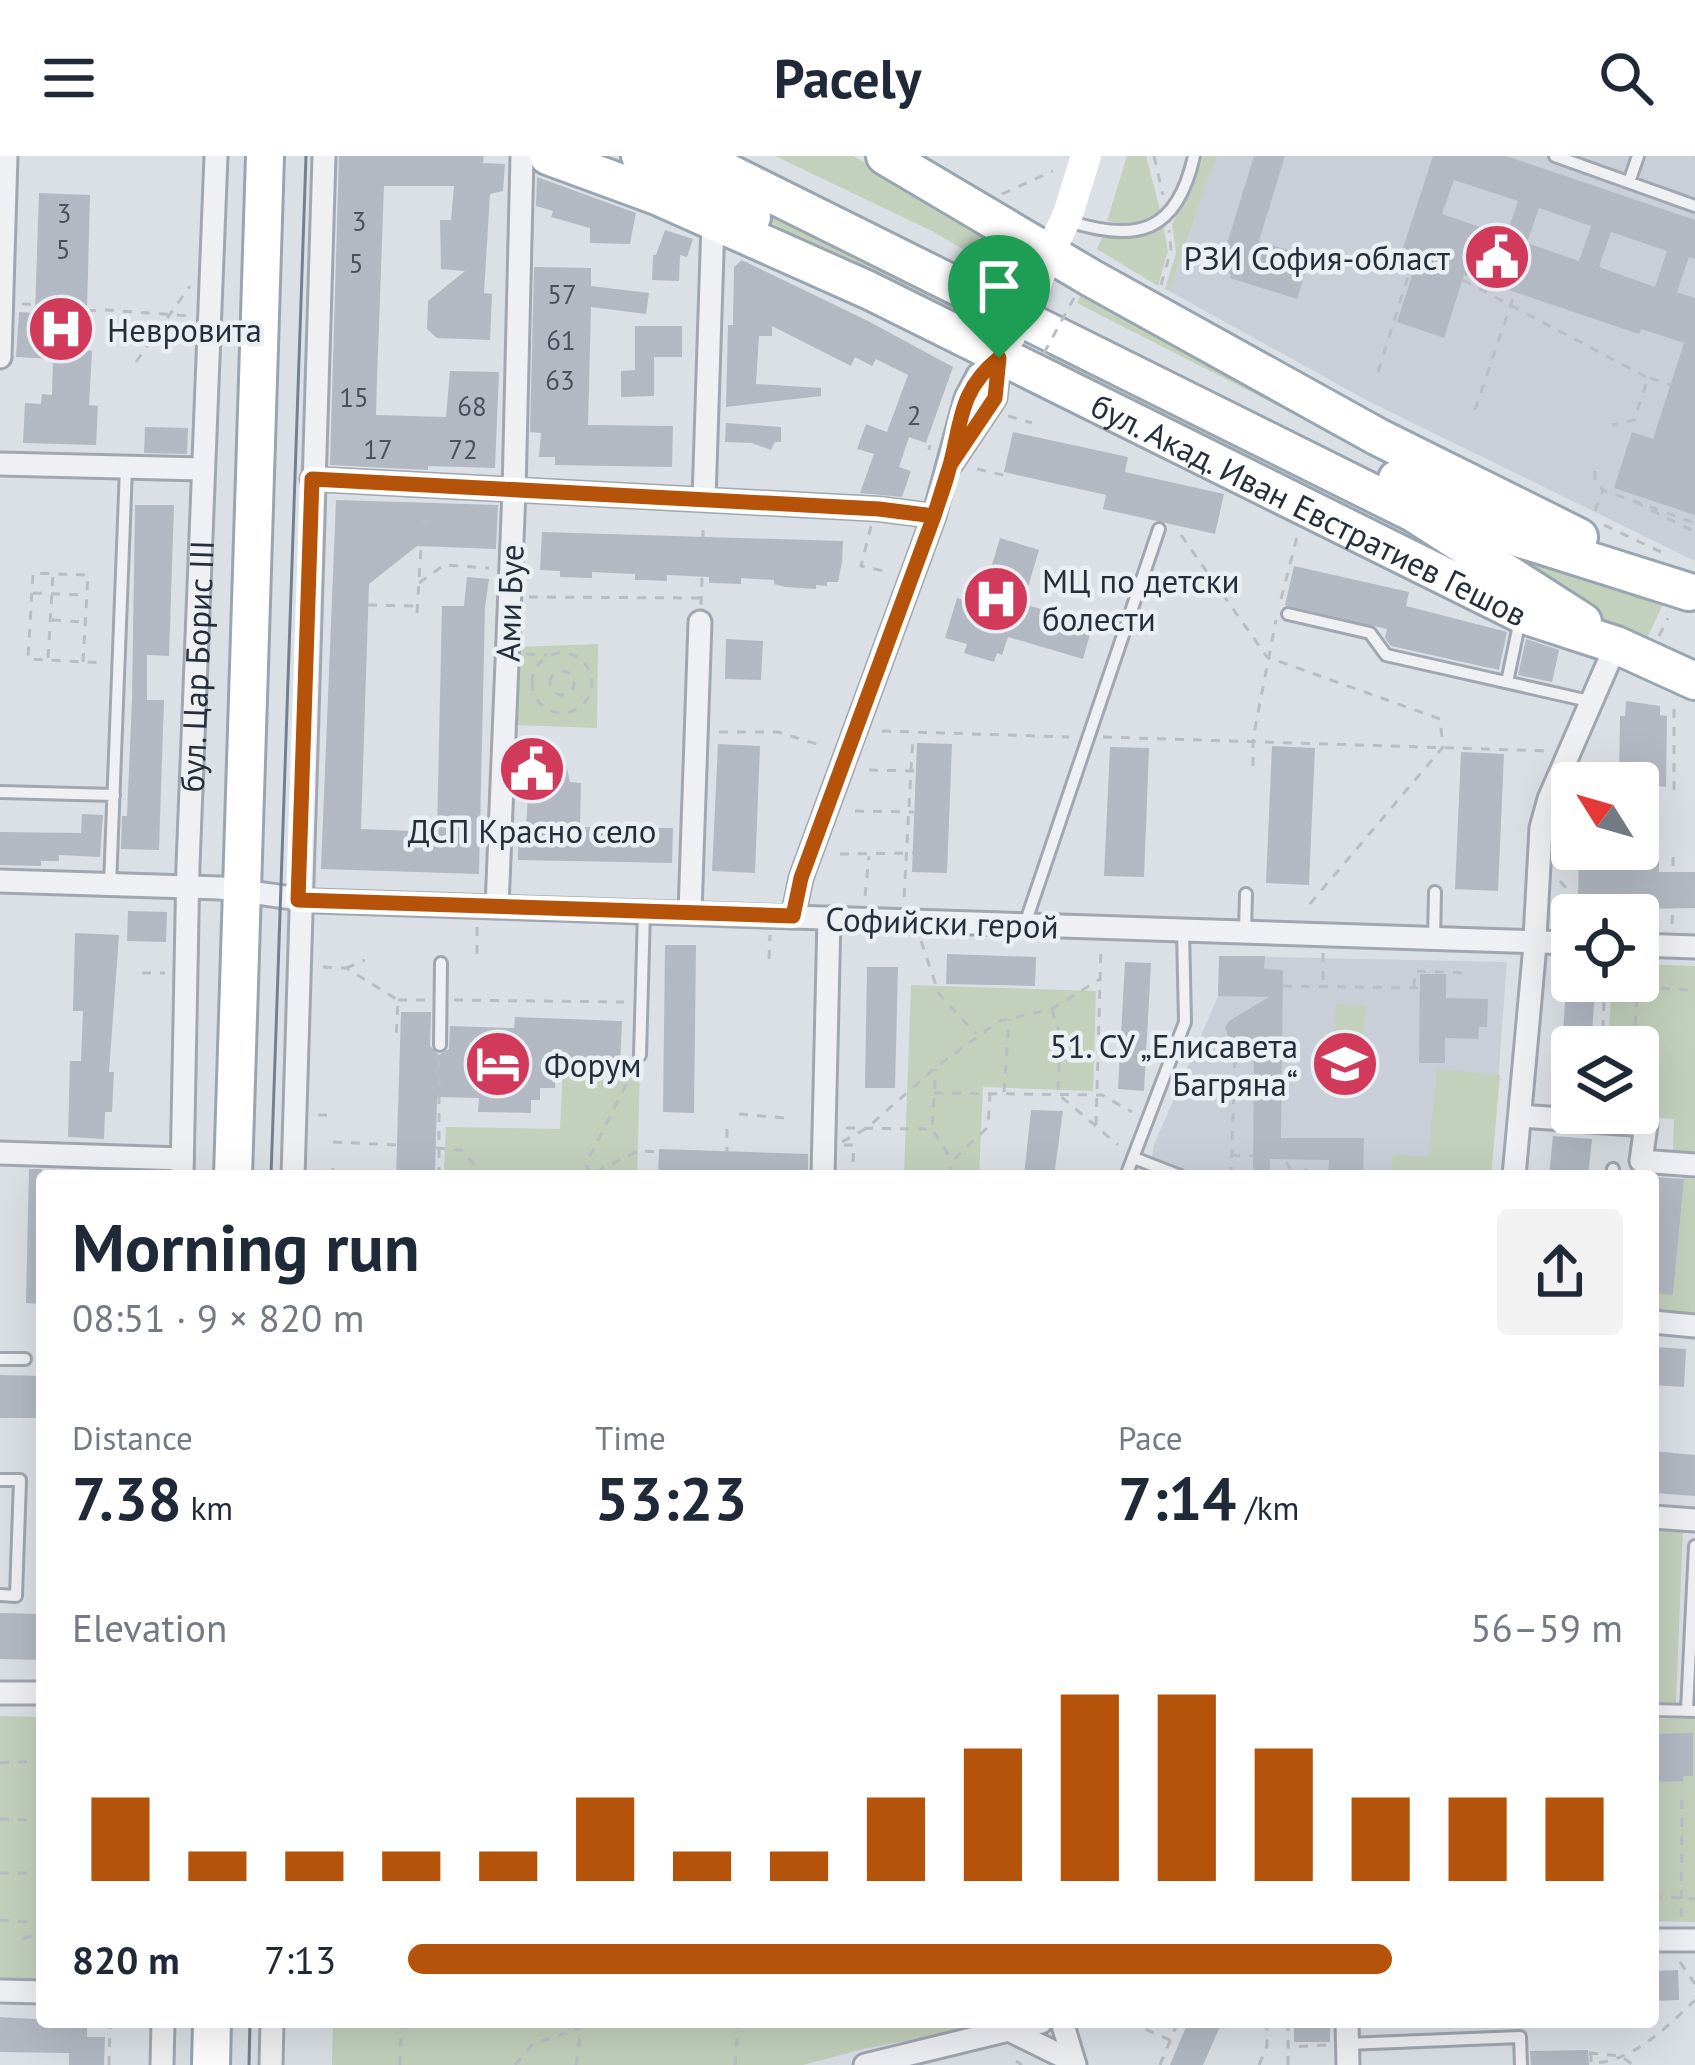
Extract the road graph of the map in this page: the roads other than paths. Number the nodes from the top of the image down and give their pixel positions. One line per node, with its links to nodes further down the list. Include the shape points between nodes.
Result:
1 (5, 156): 22 (street)
2 (216, 156): 27 (street, бул. Цар Борис III)
3 (265, 156): 46 (main road, бул. Цар Борис III)
4 (324, 156): 28 (street)
5 (522, 156): 29 (street, Ами Буе)
6 (548, 156): 19 (main road, бул. Акад. Иван Евстратиев Гешов)
7 (640, 156): 21 (main road)
8 (695, 156): 37 (main road, бул. Акад. Иван Евстратиев Гешов, via 1414,514)
9 (748, 156): 33 (main road, бул. Акад. Иван Евстратиев Гешов, via 1521,539)
10 (885, 156): 15 (main road)
11 (1194, 156): 18 (lane, via 1174,206 1142,231 1106,233)
12 (1555, 156): 16 (lane)
13 (1638, 156): 16 (lane)
14 (1073, 162): 18 (main road)
15 (922, 165): 20 (main road)
16 (1629, 182): 17 (lane)
17 (1695, 206)
18 (1066, 220): 20 (main road)
19 (713, 222): 21 (main road, бул. Акад. Иван Евстратиев Гешов); 30 (street)
20 (1033, 267): 23 (main road, bridge); 33 (main road)
21 (868, 290): 23 (main road, бул. Акад. Иван Евстратиев Гешов)
22 (2, 303): 24 (street)
23 (1005, 347): 31 (street, via 995,398 950,465); 35 (main road, бул. Акад. Иван Евстратиев Гешов)
24 (0, 357)
25 (0, 464): 26 (street)
26 (126, 466): 27 (street); 42 (lane)
27 (202, 469): 45 (street, бул. Цар Борис III)
28 (312, 479): 29 (street); 49 (street)
29 (514, 491): 30 (street); 50 (street, Ами Буе)
30 (704, 499): 31 (street)
31 (934, 516): 53 (street)
32 (1159, 529): 55 (lane)
33 (1686, 598)
34 (1288, 614): 38 (lane, via 1370,634 1387,655)
35 (1521, 614): 37 (main road, бул. Акад. Иван Евстратиев Гешов); 38 (lane)
36 (700, 622): 52 (street)
37 (1616, 645): 39 (main road, бул. Акад. Иван Евстратиев Гешов); 40 (street)
38 (1507, 682): 40 (lane)
39 (1685, 683)
40 (1589, 701): 59 (street, via 1541,828)
41 (0, 792): 42 (lane)
42 (114, 795): 44 (lane)
43 (0, 881): 44 (street, Софийски герой)
44 (110, 885): 45 (street, Софийски герой)
45 (188, 887): 46 (street, Софийски герой); 70 (street, бул. Цар Борис III)
46 (241, 891): 49 (street, Софийски герой); 71 (main road, бул. Цар Борис III)
47 (1436, 892): 58 (lane)
48 (1246, 894): 57 (lane)
49 (298, 900): 50 (street, Софийски герой); 72 (street)
50 (497, 907): 51 (street, Софийски герой)
51 (644, 911): 52 (street, Софийски герой); 65 (lane)
52 (690, 913): 53 (street, Софийски герой)
53 (793, 916): 54 (street, Софийски герой)
54 (830, 918): 55 (street, Софийски герой); 73 (street)
55 (1025, 925): 56 (street, Софийски герой)
56 (1183, 930): 57 (street, Софийски герой); 68 (lane, via 1185,1022)
57 (1244, 932): 58 (street, Софийски герой)
58 (1434, 938): 59 (street, Софийски герой)
59 (1535, 941): 60 (street, Софийски герой); 66 (street)
60 (1551, 942)
61 (1659, 946): 62 (street)
62 (1695, 947)
63 (441, 963): 64 (lane)
64 (440, 1046)
65 (638, 1060)
66 (1520, 1116): 69 (street, via 1646,1125 1641,1161); 76 (street)
67 (0, 1153): 70 (street)
68 (1133, 1158): 74 (lane); 75 (lane)
69 (1695, 1165)
70 (182, 1168)
71 (233, 1170)
72 (293, 1170)
73 (823, 1170)
74 (1128, 1170)
75 (1164, 1170)
76 (1515, 1170)
77 (1659, 1323): 78 (street)
78 (1695, 1326)
79 (0, 1359): 80 (lane)
80 (25, 1359)
81 (0, 1480): 85 (lane, via 20,1480 16,1596)
82 (1659, 1517): 83 (street)
83 (1695, 1520)
84 (1695, 1546): 89 (lane)
85 (0, 1595)
86 (0, 1693): 87 (street)
87 (36, 1693)
88 (1659, 1710): 89 (lane)
89 (1691, 1711)
90 (1659, 1940): 91 (street)
91 (1695, 1940)
92 (0, 1991): 93 (street)
93 (36, 1991)
94 (163, 2028): 103 (street)
95 (212, 2028): 104 (main road)
96 (272, 2028): 105 (street)
97 (1022, 2028): 99 (street)
98 (1064, 2028): 102 (street)
99 (1012, 2031): 101 (street); 102 (street)
100 (1348, 2044): 107 (lane, via 1520,2037)
101 (935, 2056): 106 (street)
102 (1074, 2064)
103 (162, 2065)
104 (211, 2065)
105 (271, 2065)
106 (865, 2065)
107 (1521, 2065)

